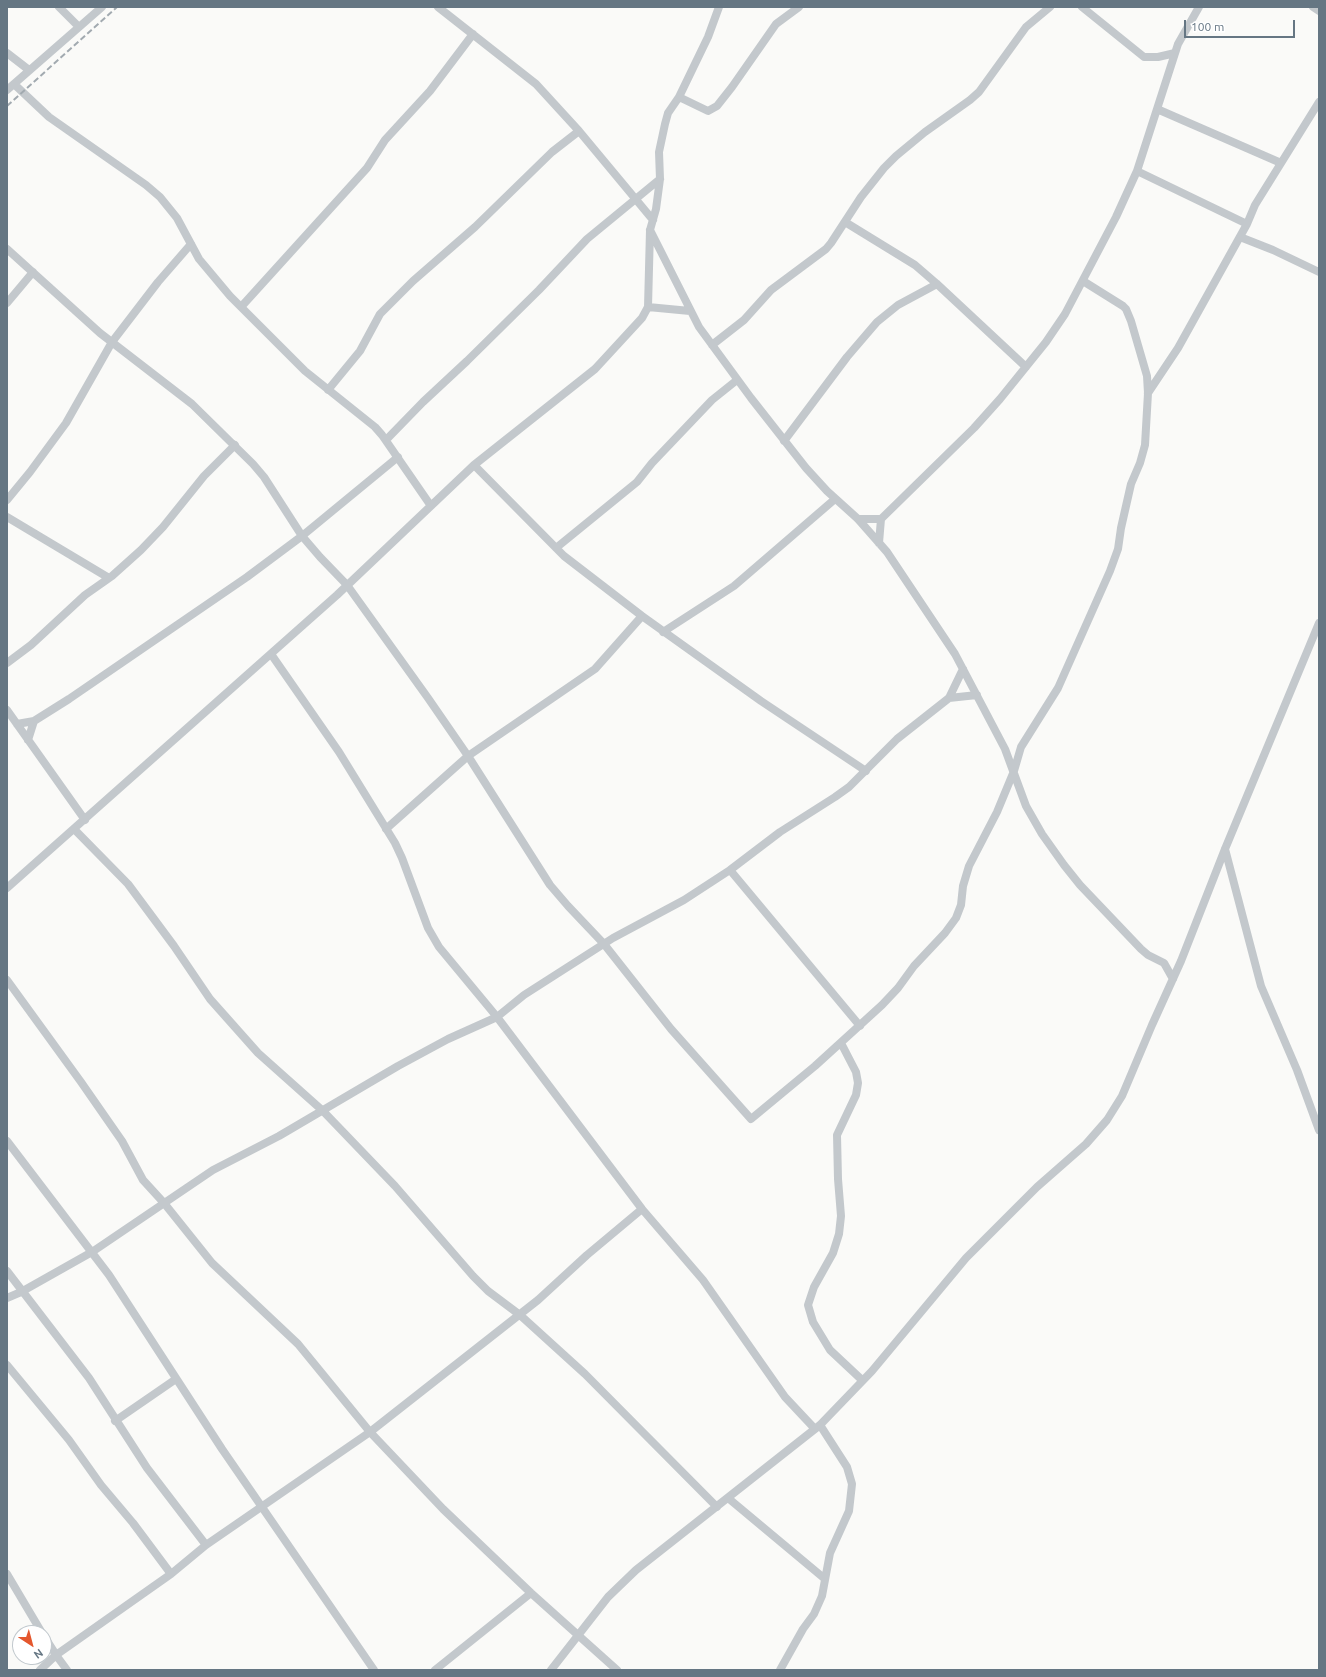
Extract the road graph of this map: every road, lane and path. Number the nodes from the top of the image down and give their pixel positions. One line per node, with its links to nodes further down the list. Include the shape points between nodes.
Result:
1 (59, 7): 11 (street)
2 (102, 7): 11 (street)
3 (438, 7): 12 (street)
4 (719, 7): 18 (street, via 708,37)
5 (799, 7): 18 (street, via 776,24 717,106 708,111)
6 (1050, 7): 27 (street, via 1026,27 979,92 925,132 884,168)
7 (1082, 7): 14 (street, via 1144,57)
8 (1199, 7): 14 (street)
9 (1313, 7): 10 (street)
10 (1319, 11)
11 (79, 27): 15 (street)
12 (473, 34): 21 (street, via 536,84); 38 (street, via 430,91 385,140 367,168)
13 (7, 53): 15 (street)
14 (1175, 53): 20 (street)
15 (29, 70): 16 (street)
16 (14, 84): 17 (street); 31 (street, via 49,117 146,184 177,218)
17 (7, 90)
18 (679, 97): 24 (street, via 668,113 665,124 659,152)
19 (1319, 102): 22 (street)
20 (1157, 109): 22 (street); 23 (street)
21 (578, 131): 25 (street); 45 (street, via 552,152 380,314 362,347)
22 (1281, 163): 28 (street, via 1255,205)
23 (1137, 171): 28 (street); 35 (street)
24 (660, 179): 25 (street); 26 (street)
25 (634, 200): 26 (street); 47 (street, via 587,239 539,290)
26 (653, 220): 29 (street)
27 (845, 222): 36 (street, via 915,265); 42 (street, via 826,249 771,290 744,320)
28 (1247, 224): 30 (street)
29 (650, 230): 39 (street); 40 (street)
30 (1240, 237): 34 (street); 46 (street, via 1178,348)
31 (191, 244): 38 (street, via 207,269); 41 (street)
32 (7, 249): 33 (street)
33 (33, 272): 37 (street); 41 (street)
34 (1319, 272)
35 (1083, 281): 43 (street, via 1065,314); 46 (street, via 1126,309 1147,376)
36 (937, 284): 43 (street); 48 (street, via 898,305 877,322)
37 (7, 303)
38 (241, 307): 45 (street, via 305,371)
39 (648, 307): 40 (street); 51 (street, via 642,318 595,369)
40 (690, 311): 42 (street)
41 (112, 342): 49 (street, via 192,404); 53 (street, via 66,423)
42 (712, 345): 44 (street)
43 (1026, 367): 56 (street, via 974,428)
44 (737, 380): 48 (street); 60 (street, via 712,400 637,482)
45 (328, 390): 47 (street, via 375,427)
46 (1148, 393): 77 (street, via 1145,445 1132,484 1118,550 1058,688 1021,747)
47 (386, 440): 50 (street)
48 (784, 440): 52 (street)
49 (235, 445): 58 (street, via 264,477); 61 (street, via 204,476 157,534)
50 (398, 457): 54 (street); 58 (street)
51 (474, 465): 54 (street); 60 (street)
52 (835, 499): 57 (street); 65 (street, via 734,586)
53 (7, 500)
54 (431, 506): 62 (street)
55 (7, 517): 61 (street)
56 (881, 519): 57 (street); 59 (street)
57 (858, 520): 59 (street)
58 (302, 536): 62 (street); 72 (street, via 69,700)
59 (879, 543): 68 (street, via 888,552)
60 (556, 548): 63 (street)
61 (108, 578): 67 (street)
62 (347, 585): 66 (street); 75 (street)
63 (642, 616): 65 (street); 75 (street, via 595,669)
64 (1319, 623): 81 (street)
65 (663, 632): 76 (street)
66 (271, 654): 78 (street); 80 (street, via 339,752)
67 (7, 663)
68 (963, 668): 69 (street); 70 (street)
69 (977, 695): 70 (street); 77 (street)
70 (949, 698): 76 (street, via 897,739)
71 (7, 710): 73 (street)
72 (34, 721): 73 (street); 74 (street)
73 (17, 724): 74 (street)
74 (28, 740): 78 (street)
75 (468, 756): 80 (street); 84 (street, via 550,885)
76 (866, 771): 82 (street, via 835,797 780,832)
77 (1014, 771): 86 (street, via 1026,806 1064,865 1141,949); 90 (street, via 997,812 969,866 956,918 898,988)
78 (85, 820): 79 (street)
79 (74, 829): 83 (street); 92 (street, via 128,884 210,999 258,1053)
80 (386, 829): 89 (street, via 402,858 428,928 439,947)
81 (1225, 849): 85 (street); 93 (street, via 1261,986 1297,1070)
82 (730, 870): 84 (street, via 684,900); 90 (street)
83 (7, 888)
84 (604, 944): 89 (street, via 524,995); 91 (street, via 671,1029 751,1119)
85 (1181, 961): 86 (street); 87 (street)
86 (1164, 964): 87 (street)
87 (1173, 979): 104 (street, via 1122,1096 1107,1120 1086,1144 1037,1187 966,1258)
88 (7, 980): 95 (street, via 122,1141 142,1180)
89 (497, 1017): 92 (street, via 448,1039 398,1066); 96 (street)
90 (860, 1026): 91 (street)
91 (841, 1043): 104 (street, via 856,1072 858,1083 856,1095 837,1134 841,1216 839,1234 833,1253 814,1287 808,1305 813,1322 830,1350)
92 (323, 1111): 95 (street, via 213,1170); 101 (street, via 395,1186 472,1276 488,1292)
93 (1319, 1130)
94 (7, 1141): 97 (street)
95 (164, 1203): 97 (street); 107 (street, via 212,1264 298,1344)
96 (642, 1209): 101 (street); 106 (street, via 703,1280 785,1397)
97 (92, 1252): 99 (street); 103 (street)
98 (7, 1271): 99 (street)
99 (21, 1292): 100 (street); 105 (street, via 89,1378)
100 (7, 1298)
101 (520, 1314): 107 (street); 109 (street, via 585,1374)
102 (7, 1365): 113 (street, via 69,1440)
103 (176, 1379): 105 (street); 110 (street)
104 (862, 1380): 106 (street)
105 (115, 1421): 111 (street, via 147,1468)
106 (817, 1427): 108 (street); 114 (street, via 847,1467 852,1484 849,1510 830,1553)
107 (370, 1432): 110 (street); 115 (street, via 443,1510)
108 (728, 1498): 109 (street); 114 (street)
109 (717, 1506): 117 (street, via 636,1570 608,1596)
110 (263, 1507): 111 (street); 122 (street)
111 (206, 1545): 113 (street)
112 (7, 1574): 116 (street)
113 (171, 1574): 119 (street)
114 (825, 1579): 126 (street, via 822,1596 814,1614)
115 (531, 1593): 117 (street); 123 (street)
116 (37, 1625)
117 (577, 1636): 124 (street); 125 (street)
118 (52, 1649): 119 (street)
119 (56, 1655): 120 (street); 121 (street)
120 (40, 1670)
121 (67, 1670)
122 (374, 1670)
123 (435, 1670)
124 (551, 1670)
125 (617, 1670)
126 (780, 1670)

